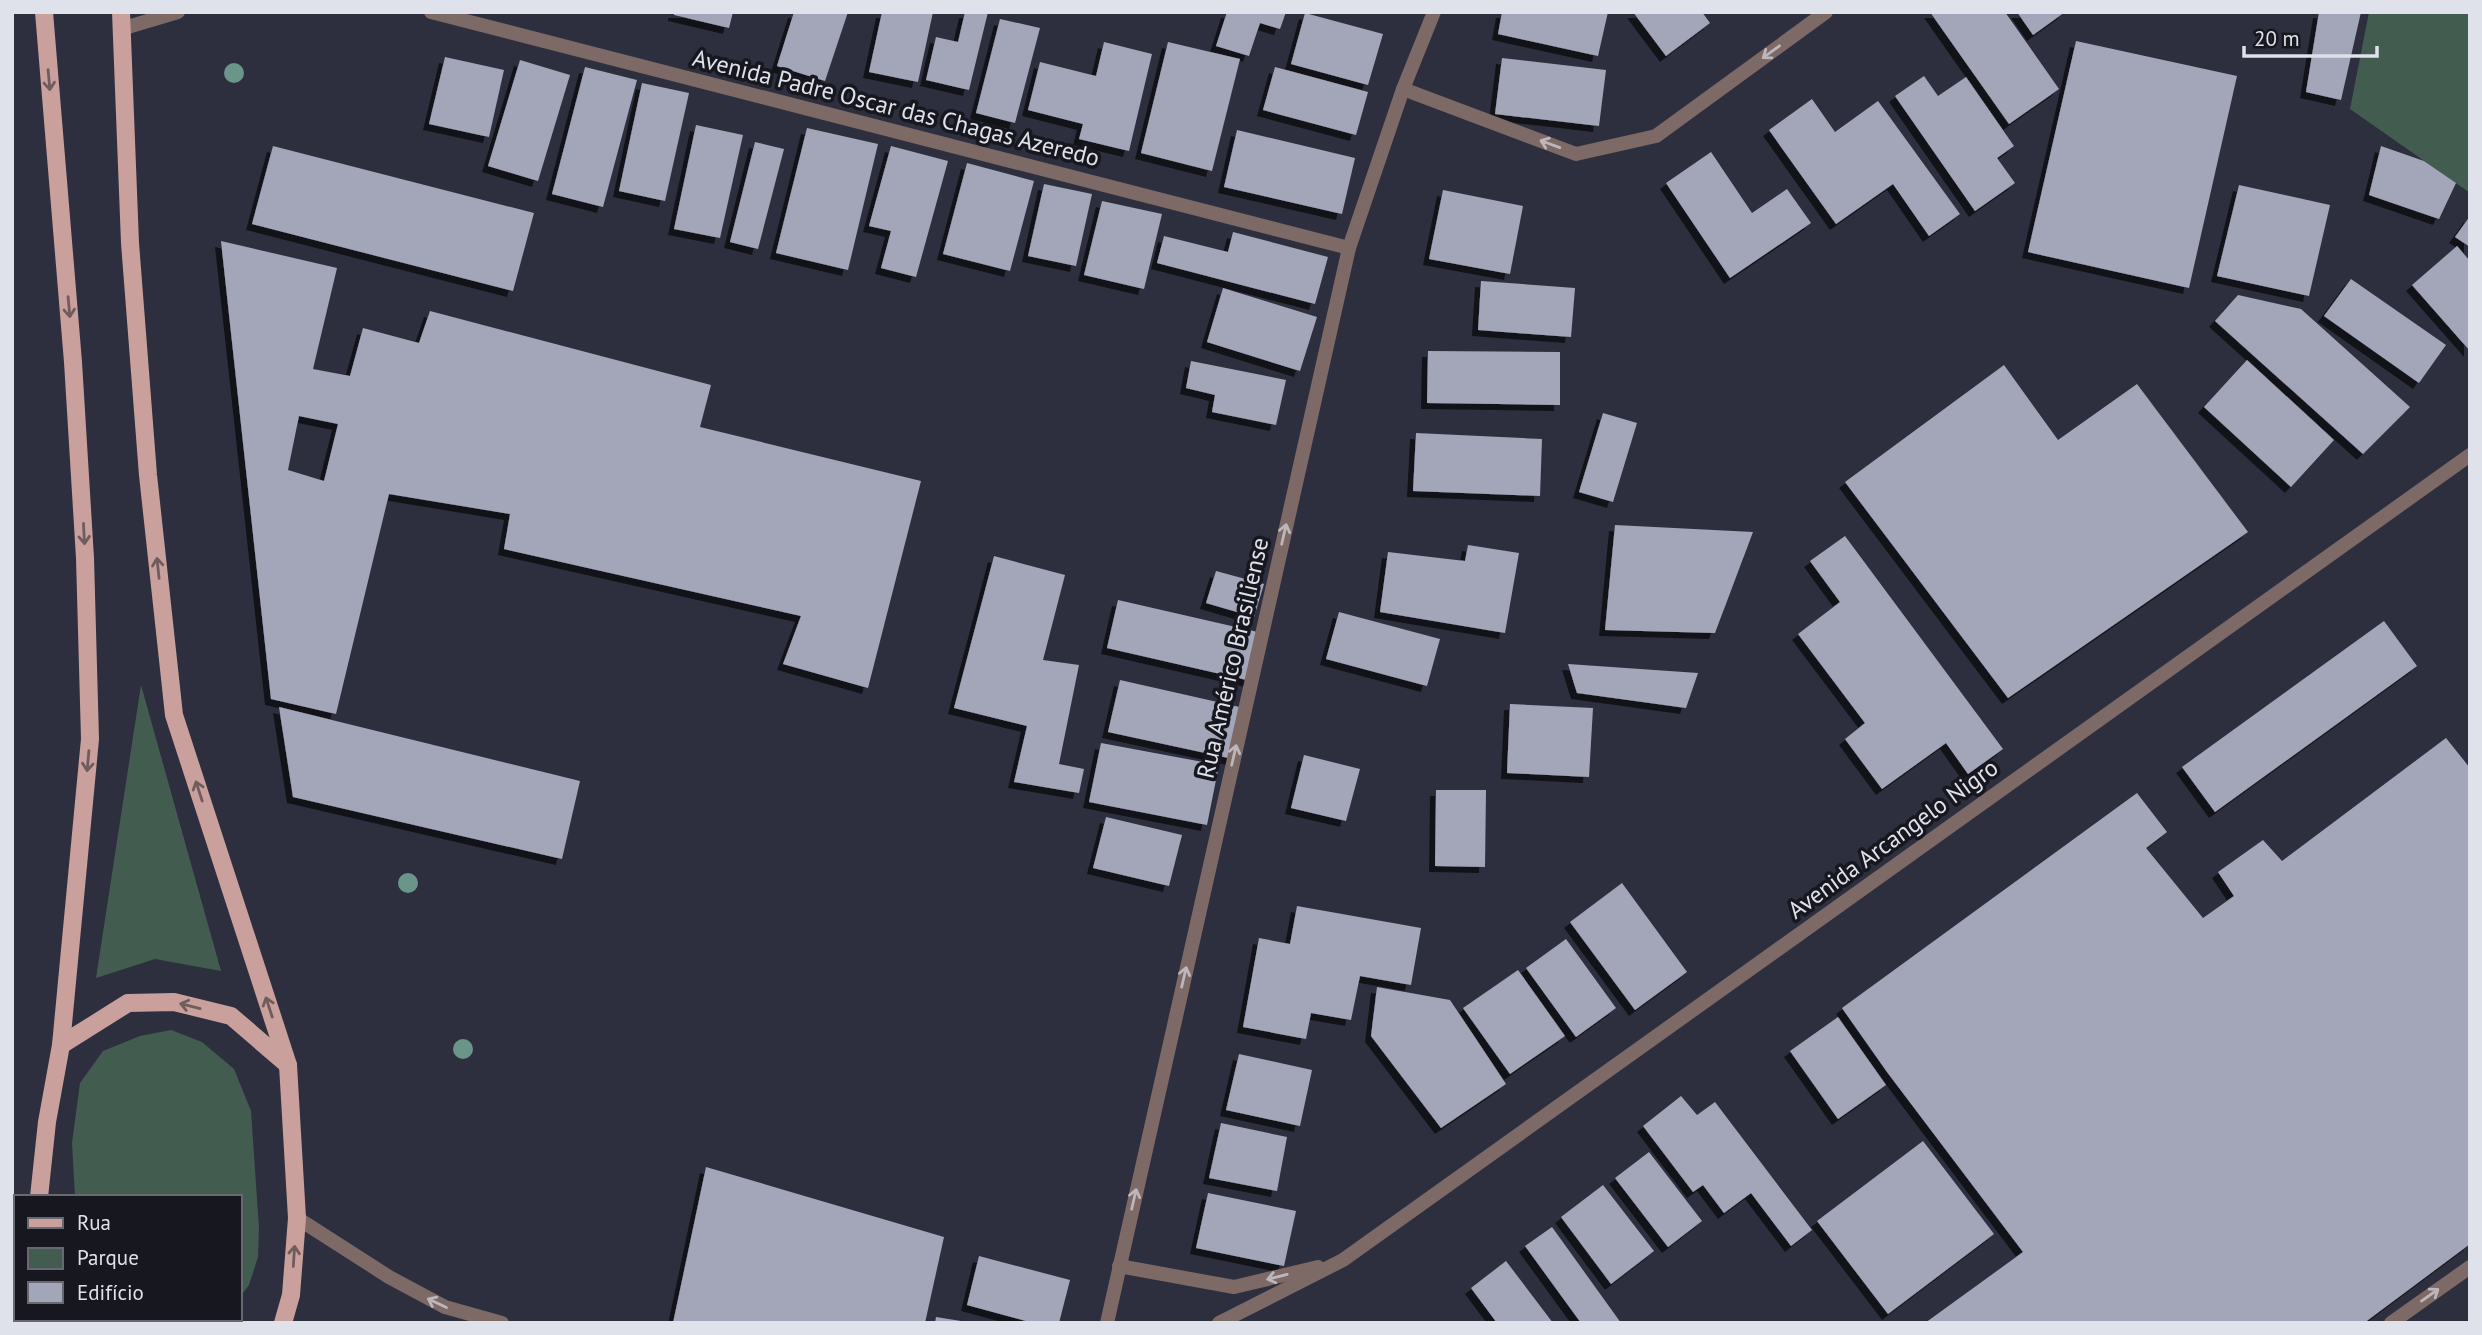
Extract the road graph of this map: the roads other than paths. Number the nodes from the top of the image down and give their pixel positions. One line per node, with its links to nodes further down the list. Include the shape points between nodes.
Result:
1 (44, 12): 10 (main road, one-way to 10, via 74,375 90,738)
2 (178, 12): 6 (street)
3 (431, 12): 8 (street, Avenida Padre Oscar das Chagas Azeredo)
4 (1434, 12): 7 (street, Rua Américo Brasiliense)
5 (1826, 12): 7 (street, one-way to 7, via 1656,136 1576,154)
6 (121, 20): 11 (main road, one-way to 6, via 174,715 148,475 131,256)
7 (1403, 89): 8 (street, Rua Américo Brasiliense)
8 (1349, 248): 15 (street, Rua Américo Brasiliense, one-way to 8)
9 (2470, 455): 14 (street, Avenida Arcangelo Nigro)
10 (61, 1045): 11 (main road, one-way to 10, via 231,1016 174,1002 128,1003); 12 (main road)
11 (288, 1065): 13 (main road)
12 (38, 1195)
13 (297, 1218): 17 (main road, one-way to 13, via 291,1295); 18 (street, one-way to 13, via 444,1307)
14 (1343, 1260): 15 (street, Avenida Arcangelo Nigro, one-way to 15, via 1234,1287); 20 (street, Avenida Arcangelo Nigro)
15 (1119, 1266): 19 (street, Rua Américo Brasiliense)
16 (2470, 1267): 21 (street, one-way to 16)
17 (283, 1323)
18 (502, 1323)
19 (1107, 1323)
20 (1219, 1323)
21 (2391, 1323)

